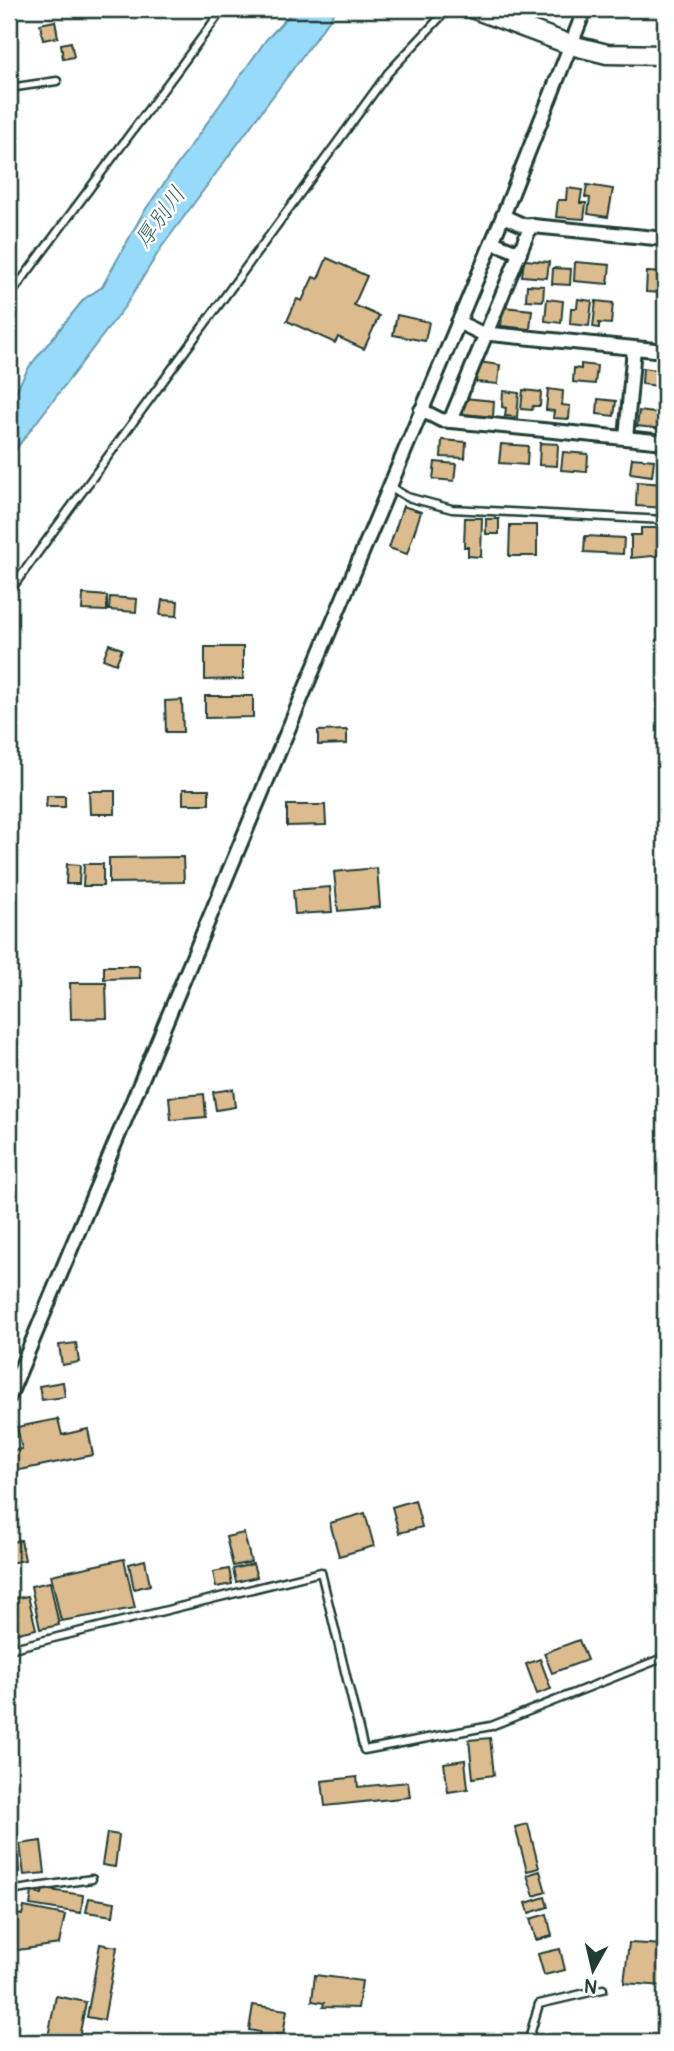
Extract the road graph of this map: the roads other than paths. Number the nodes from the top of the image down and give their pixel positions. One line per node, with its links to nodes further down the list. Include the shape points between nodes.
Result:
1 (223, 9): 14 (lane)
2 (448, 9): 25 (lane, via 388,73)
3 (474, 9): 5 (street)
4 (585, 9): 5 (street)
5 (570, 45): 6 (street, via 607,54); 9 (street)
6 (665, 55)
7 (57, 81): 8 (lane)
8 (9, 88)
9 (503, 216): 10 (street); 12 (street)
10 (531, 226): 11 (street); 13 (street)
11 (665, 239)
12 (492, 242): 13 (street); 15 (street)
13 (520, 253): 16 (street)
14 (9, 297)
15 (458, 322): 16 (street); 19 (street)
16 (486, 334): 17 (street); 20 (street)
17 (634, 348): 18 (street); 21 (street)
18 (665, 351)
19 (421, 410): 20 (street); 23 (street)
20 (450, 421): 21 (street)
21 (626, 438): 22 (street)
22 (665, 442)
23 (389, 486): 24 (lane, via 407,497 452,509); 26 (street)
24 (665, 520)
25 (9, 592)
26 (9, 1397)
27 (9, 1649): 28 (lane, via 321,1572 364,1750 491,1726)
28 (665, 1657)
29 (92, 1879): 30 (lane)
30 (9, 1891)
31 (603, 1989): 32 (lane, via 539,2004)
32 (528, 2042)

